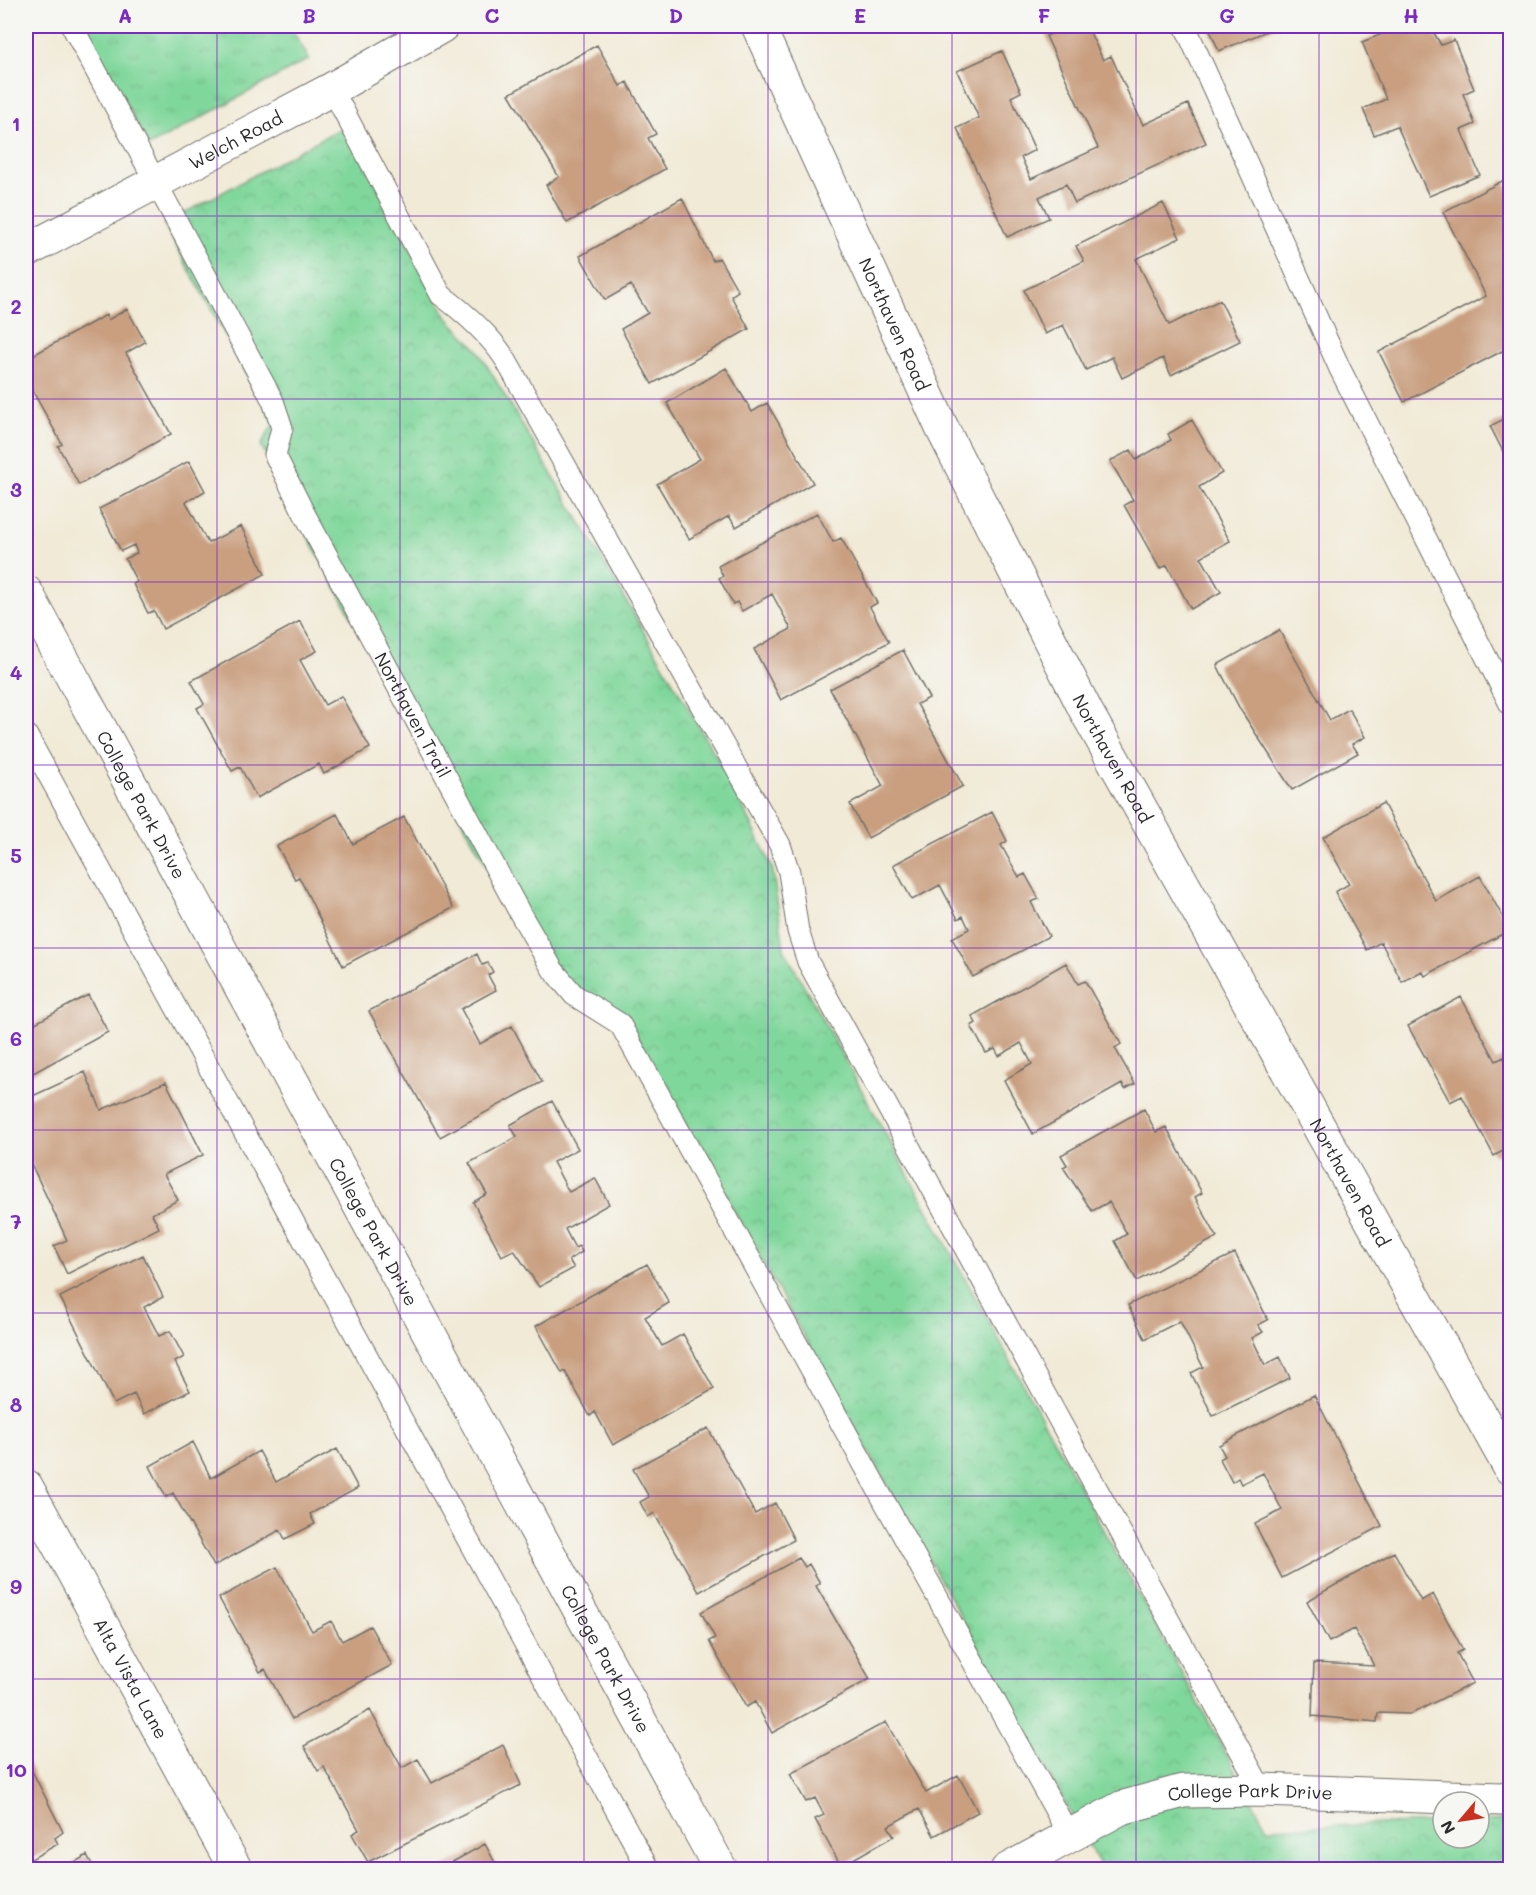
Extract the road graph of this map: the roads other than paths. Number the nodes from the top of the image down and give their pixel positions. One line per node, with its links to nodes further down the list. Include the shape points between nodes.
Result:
1 (72, 26): 6 (lane, Northaven Trail)
2 (442, 26): 5 (street, Welch Road)
3 (758, 26): 11 (street, Northaven Road, via 942,428 1086,711)
4 (1185, 26): 9 (lane, via 1340,369)
5 (332, 89): 6 (street, Welch Road); 13 (lane, via 441,295 492,340 504,357 780,844 808,962)
6 (156, 182): 7 (street, Welch Road); 15 (lane, Northaven Trail, via 273,401 282,428 275,455 521,915 553,970 574,995 620,1024)
7 (26, 251)
8 (26, 592): 18 (street, College Park Drive)
9 (1510, 704)
10 (26, 734): 17 (lane)
11 (1510, 1468)
12 (26, 1486): 16 (street, Alta Vista Lane)
13 (1262, 1790): 14 (street, College Park Drive); 15 (street, College Park Drive, via 1183,1791 1121,1808)
14 (1510, 1797)
15 (1069, 1835): 19 (street, College Park Drive)
16 (236, 1869)
17 (649, 1869)
18 (721, 1869)
19 (1006, 1869)

